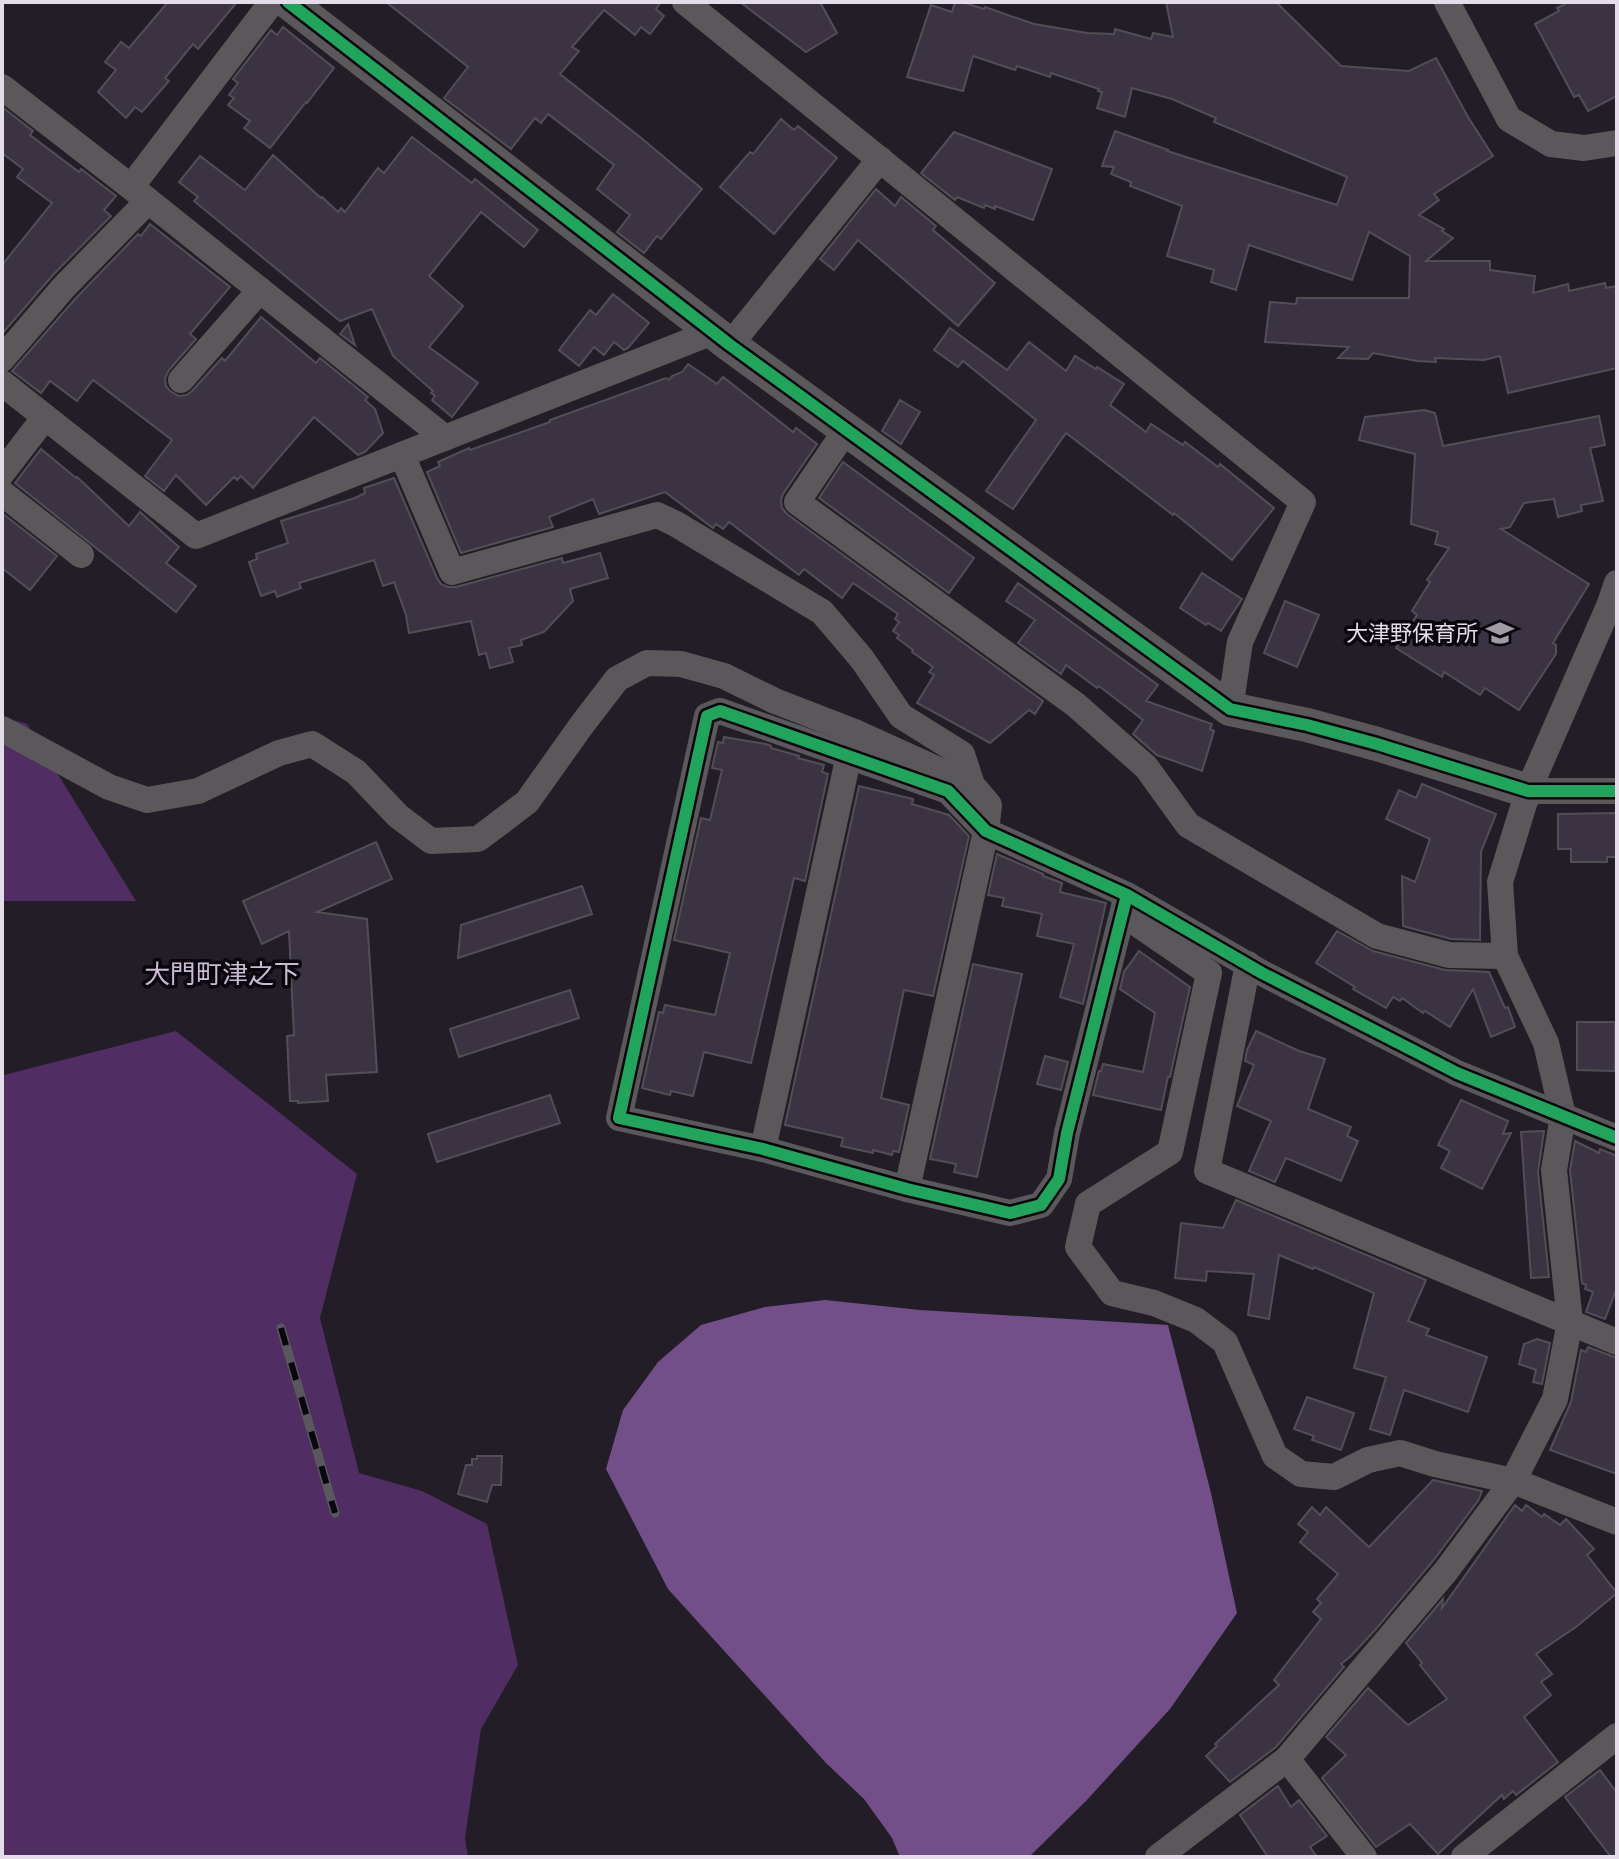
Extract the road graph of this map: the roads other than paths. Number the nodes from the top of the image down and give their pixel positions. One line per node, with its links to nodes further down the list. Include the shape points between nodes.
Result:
1 (272, 2): 8 (street)
2 (288, 2): 10 (street)
3 (685, 2): 7 (street)
4 (1447, 2): 6 (street, via 1509,119 1551,144 1584,148)
5 (2, 88): 8 (street)
6 (1617, 143)
7 (880, 159): 10 (street); 22 (street, via 1303,502 1240,642)
8 (140, 194): 9 (street); 11 (street)
9 (260, 290): 12 (street); 16 (street)
10 (721, 338): 15 (street); 16 (street)
11 (2, 359)
12 (181, 380)
13 (2, 383): 14 (street)
14 (45, 417): 17 (street, via 196,536); 18 (street)
15 (846, 430): 22 (street); 30 (street, via 797,502 1076,705 1146,767 1188,825 1377,936 1449,955)
16 (445, 438): 17 (street)
17 (402, 455): 25 (street, via 452,572 657,515 676,524 822,612 901,716 962,754)
18 (2, 473)
19 (2, 493): 20 (street)
20 (81, 555)
21 (1617, 583): 26 (street)
22 (1230, 709): 26 (street, via 1377,744)
23 (2, 729): 25 (street, via 109,787 147,800 198,791 279,753 312,744 356,772 431,841 478,839 527,802 617,679 647,663 681,664 724,676)
24 (849, 755): 28 (street, via 948,791); 34 (street); 34 (street, via 720,711 707,716 619,1118)
25 (972, 785): 28 (street, via 989,805)
26 (1528, 791): 27 (street); 30 (street, via 1500,882)
27 (1617, 791)
28 (986, 831): 29 (street); 35 (street)
29 (1125, 905): 31 (street); 35 (street, via 1059,1179 1041,1205 1010,1213); 38 (street, via 1209,973 1170,1152 1088,1204 1078,1247 1112,1293 1196,1320 1225,1342 1275,1456 1301,1474 1334,1477 1368,1460 1400,1453)
30 (1505, 956): 32 (street, via 1546,1043)
31 (1248, 964): 32 (street, via 1457,1073); 36 (street, via 1207,1171)
32 (1563, 1116): 33 (street); 36 (street, via 1554,1170)
33 (1617, 1138)
34 (763, 1149): 35 (street)
35 (907, 1189)
36 (1570, 1322): 37 (street); 38 (street, via 1555,1399)
37 (1617, 1342)
38 (1513, 1481): 39 (street); 41 (street, via 1446,1571)
39 (1617, 1522)
40 (1617, 1736): 42 (street)
41 (1287, 1759): 43 (street); 44 (street)
42 (1498, 1847): 45 (street)
43 (1158, 1857)
44 (1364, 1857)
45 (1464, 1857)

